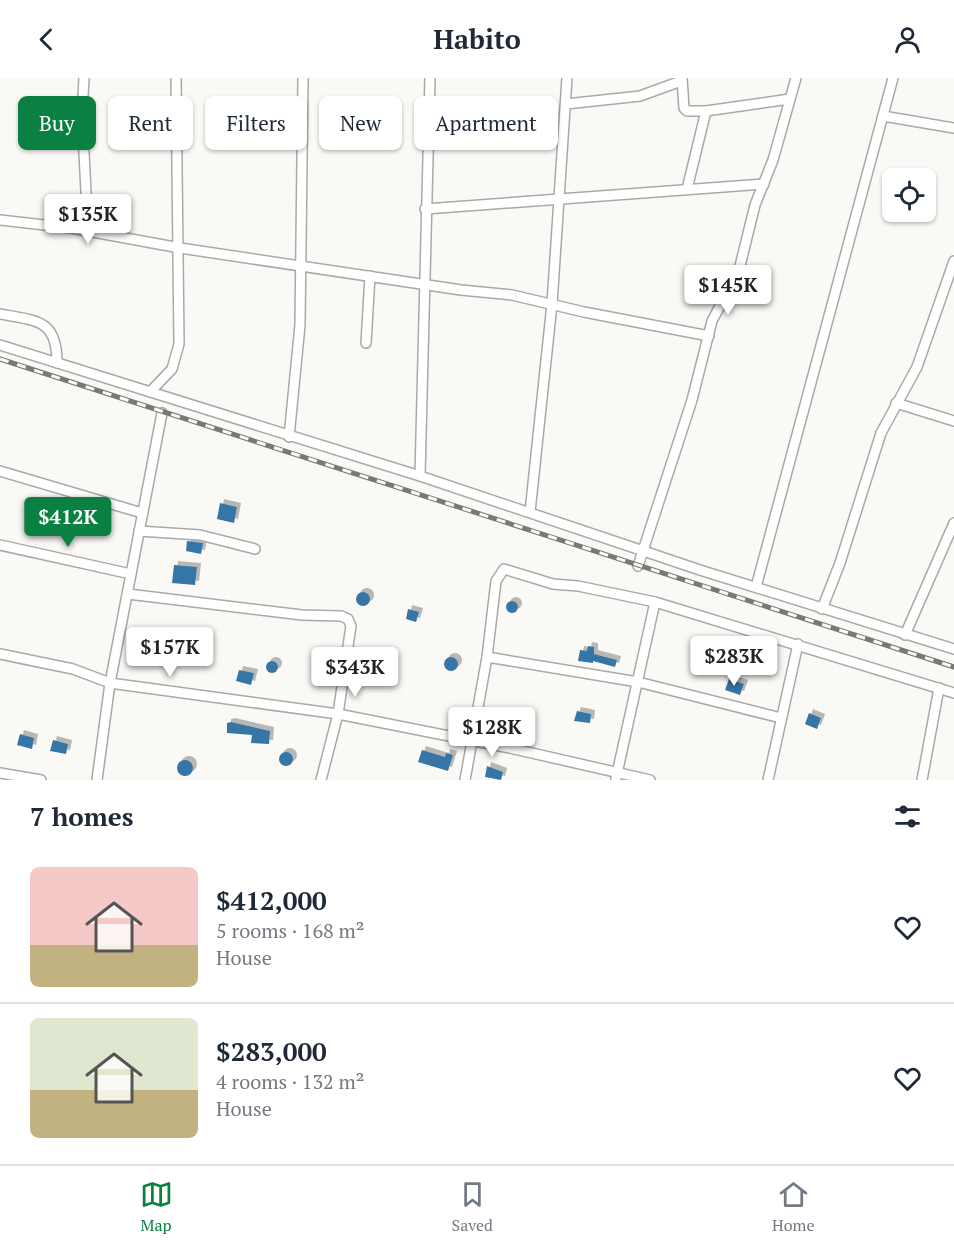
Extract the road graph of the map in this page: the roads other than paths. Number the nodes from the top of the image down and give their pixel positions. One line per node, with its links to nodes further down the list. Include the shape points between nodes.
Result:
1 (84, 78): 19 (street)
2 (176, 78): 20 (street)
3 (303, 78): 22 (street)
4 (430, 78): 17 (street)
5 (567, 78): 10 (street)
6 (796, 78): 9 (street)
7 (893, 78): 12 (street)
8 (682, 79): 10 (street, via 640,96); 11 (street, via 684,108)
9 (790, 99): 11 (street); 14 (street)
10 (566, 104): 16 (street)
11 (706, 111): 15 (street)
12 (883, 116): 13 (street); 47 (street)
13 (954, 128)
14 (764, 184): 15 (street); 27 (street, via 754,205 733,285 716,312)
15 (687, 189): 16 (street)
16 (559, 198): 17 (street); 25 (street)
17 (425, 209): 24 (street)
18 (0, 220): 19 (street)
19 (88, 231): 20 (street)
20 (180, 248): 22 (street); 31 (street, via 176,358 172,369)
21 (954, 261): 32 (street, via 922,354)
22 (299, 266): 23 (street); 35 (street, via 298,352)
23 (370, 276): 24 (street); 28 (street)
24 (424, 283): 25 (street); 37 (street)
25 (552, 304): 27 (street); 38 (street)
26 (0, 314): 30 (street, via 50,329 56,342)
27 (709, 336): 44 (street)
28 (366, 343)
29 (0, 345): 30 (street)
30 (57, 363): 31 (street)
31 (150, 392): 35 (street)
32 (896, 403): 34 (street); 50 (street, via 876,445)
33 (162, 413): 39 (street)
34 (954, 422)
35 (289, 437): 37 (street)
36 (0, 471): 39 (street)
37 (420, 476): 38 (street)
38 (530, 512): 44 (street)
39 (142, 513): 41 (street)
40 (954, 523): 51 (street)
41 (139, 531): 43 (street, via 200,535); 46 (street)
42 (0, 545): 46 (street)
43 (255, 549)
44 (643, 551): 45 (street); 47 (street)
45 (638, 566)
46 (130, 574): 48 (street)
47 (756, 587): 50 (street)
48 (128, 594): 57 (street); 60 (street, via 345,617 351,626)
49 (655, 602): 52 (street); 55 (street, via 553,584 504,569 496,581); 56 (street)
50 (822, 609): 51 (street)
51 (905, 634): 53 (street)
52 (798, 644): 58 (street); 61 (street)
53 (954, 649)
54 (0, 654): 57 (street, via 59,666)
55 (487, 657): 56 (street); 62 (street)
56 (638, 682): 61 (street); 64 (street)
57 (110, 683): 60 (street); 66 (street)
58 (939, 688): 59 (street); 71 (street)
59 (954, 693)
60 (338, 714): 62 (street); 67 (street)
61 (781, 718): 70 (street)
62 (472, 740): 64 (street); 68 (street)
63 (0, 773): 65 (street)
64 (616, 777): 69 (street)
65 (41, 780)
66 (97, 780)
67 (321, 780)
68 (465, 780)
69 (650, 780)
70 (768, 780)
71 (922, 780)

